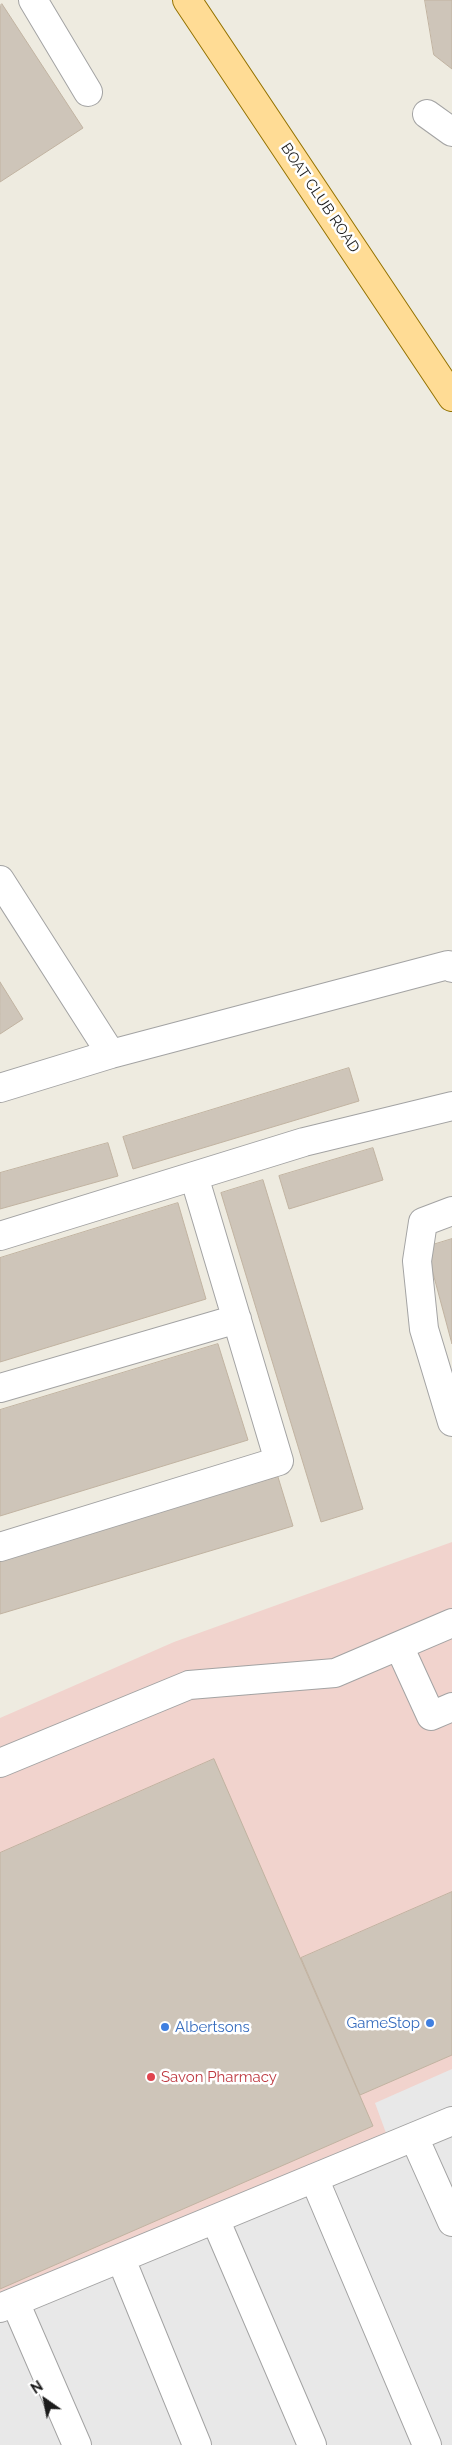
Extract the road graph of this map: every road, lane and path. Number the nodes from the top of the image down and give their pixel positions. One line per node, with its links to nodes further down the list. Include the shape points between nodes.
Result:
1 (32, 0): 3 (street)
2 (187, 0): 6 (main road, BOAT CLUB ROAD)
3 (88, 92)
4 (427, 114): 5 (street)
5 (452, 132)
6 (452, 397)
7 (0, 880): 9 (street)
8 (452, 968): 9 (street, via 448,965)
9 (111, 1054): 10 (street)
10 (0, 1088)
11 (452, 1106): 12 (street, via 304,1142)
12 (194, 1176): 14 (street); 15 (street)
13 (452, 1211): 17 (street, via 423,1222 417,1261 424,1330)
14 (0, 1236)
15 (237, 1319): 16 (street); 18 (street, via 278,1461)
16 (0, 1388)
17 (452, 1422)
18 (0, 1547)
19 (452, 1623): 20 (street)
20 (399, 1646): 21 (street, via 431,1716); 22 (street, via 336,1673 189,1685)
21 (452, 1707)
22 (0, 1763)
23 (452, 2121): 24 (street)
24 (414, 2137): 25 (street); 27 (street)
25 (314, 2178): 26 (street); 33 (street)
26 (215, 2219): 28 (street); 32 (street)
27 (452, 2222)
28 (121, 2259): 29 (street); 31 (street)
29 (8, 2305): 30 (street)
30 (77, 2445)
31 (197, 2445)
32 (312, 2445)
33 (427, 2445)

